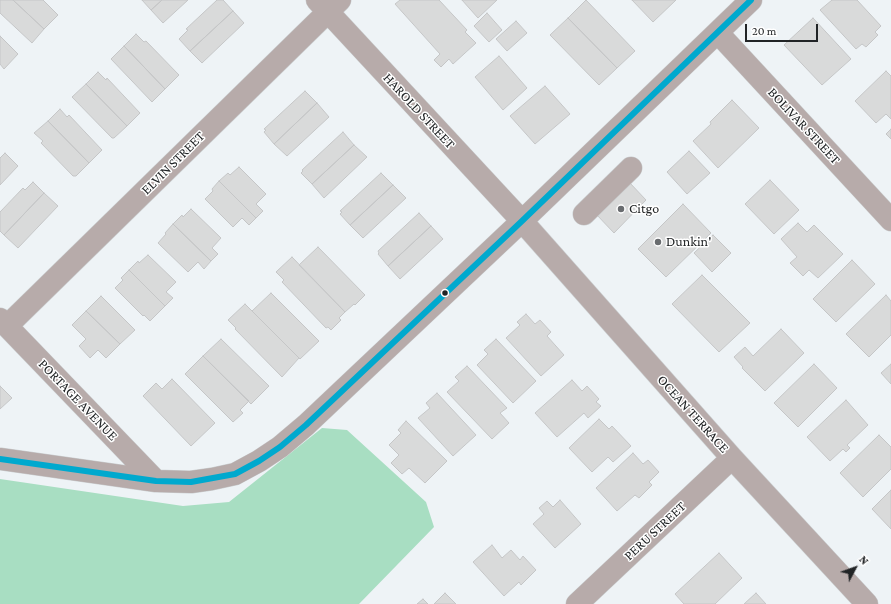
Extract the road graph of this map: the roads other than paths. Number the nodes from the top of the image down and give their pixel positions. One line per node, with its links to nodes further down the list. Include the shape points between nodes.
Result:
1 (751, 0): 3 (street)
2 (328, 4): 7 (street, HAROLD STREET); 8 (street, ELVIN STREET)
3 (718, 33): 6 (street, BOLIVAR STREET); 7 (street)
4 (630, 168): 5 (street)
5 (584, 214)
6 (891, 220)
7 (522, 221): 9 (street, OCEAN TERRACE); 11 (street, via 280,447 235,474 190,482)
8 (3, 323): 11 (street, PORTAGE AVENUE)
9 (732, 458): 12 (street, PERU STREET); 13 (street, OCEAN TERRACE)
10 (0, 459): 11 (street)
11 (156, 481)
12 (577, 604)
13 (867, 604)

